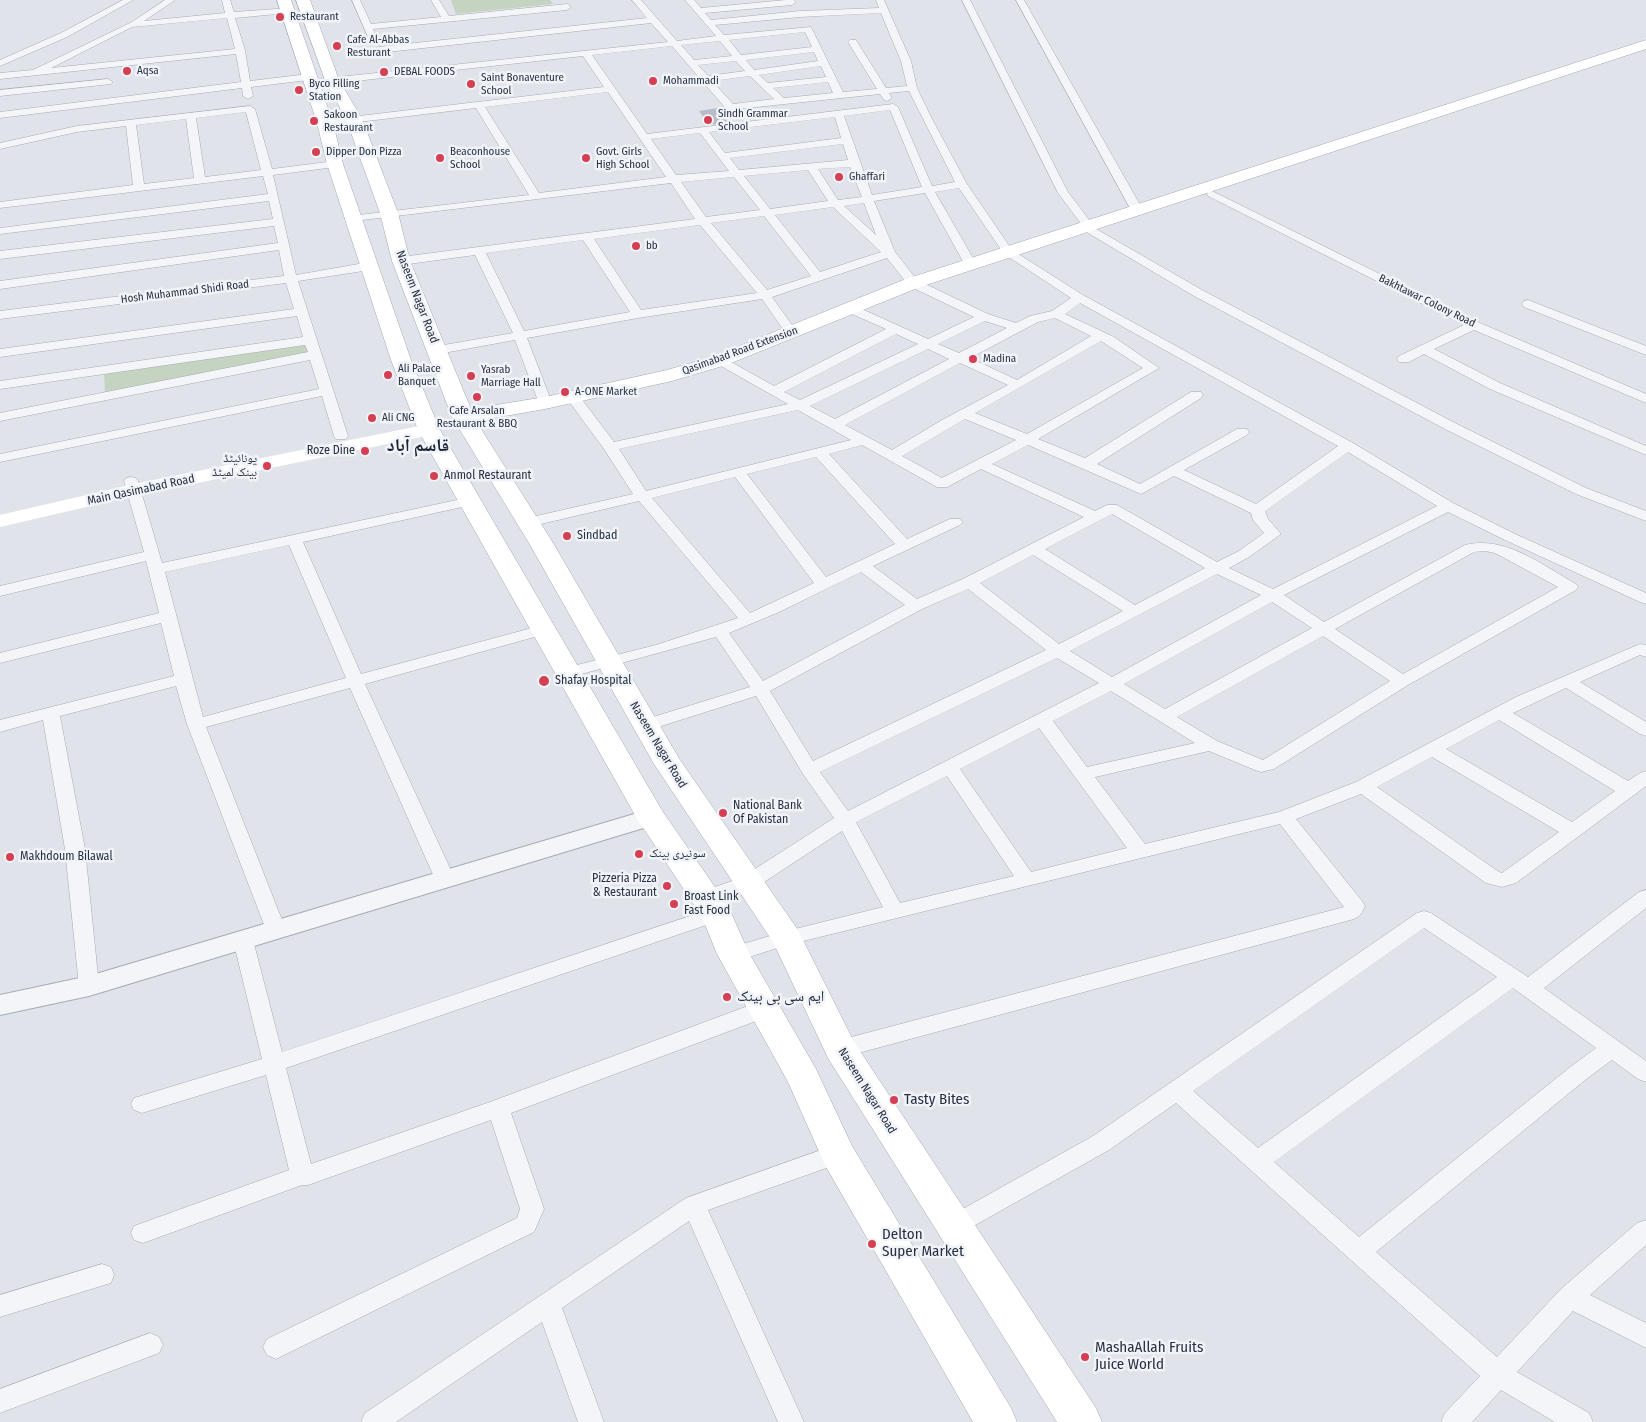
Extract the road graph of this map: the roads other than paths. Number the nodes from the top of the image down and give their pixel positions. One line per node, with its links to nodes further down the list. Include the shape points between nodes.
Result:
1 (129, 0): 25 (street)
2 (226, 0): 17 (street)
3 (356, 0): 23 (street)
4 (435, 0): 18 (street)
5 (636, 0): 20 (street)
6 (690, 0): 15 (street)
7 (870, 0): 13 (street)
8 (966, 0): 95 (street, via 1062,193)
9 (1020, 0): 89 (street)
10 (172, 1): 19 (street); 22 (street)
11 (291, 3): 17 (street); 46 (main road, Naseem Nagar Road)
12 (834, 3): 14 (street)
13 (881, 3): 14 (street); 50 (street, via 906,61)
14 (794, 6): 15 (street); 21 (street); 24 (street)
15 (700, 11): 21 (street)
16 (572, 14): 18 (street); 20 (street); 37 (street)
17 (229, 15): 19 (street); 32 (street)
18 (446, 19): 23 (street)
19 (178, 20): 22 (street)
20 (653, 20): 27 (street)
21 (711, 23): 26 (street)
22 (130, 25): 34 (street)
23 (368, 27): 37 (street)
24 (808, 29): 29 (street); 31 (street)
25 (64, 36): 34 (street); 38 (street)
26 (720, 37): 27 (street); 29 (street); 36 (street)
27 (673, 42): 35 (street); 39 (street)
28 (853, 42): 52 (street)
29 (772, 43): 31 (street); 36 (street)
30 (1646, 44): 89 (main road)
31 (818, 49): 40 (street)
32 (239, 51): 34 (street); 48 (street)
33 (1646, 51): 83 (main road)
34 (104, 52): 41 (street); 41 (street); 47 (street)
35 (585, 52): 37 (street); 51 (street)
36 (740, 57): 39 (street); 42 (street)
37 (384, 61): 46 (street)
38 (0, 63)
39 (691, 63): 44 (street)
40 (824, 63): 42 (street); 45 (street)
41 (37, 71): 43 (street)
42 (752, 73): 44 (street); 49 (street)
43 (0, 76)
44 (706, 79): 58 (street)
45 (832, 79): 49 (street); 54 (street)
46 (317, 80): 48 (street); 64 (main road, Naseem Nagar Road); 66 (main road, Naseem Nagar Road)
47 (108, 82): 53 (street); 55 (street)
48 (246, 85): 55 (street); 60 (street)
49 (765, 86): 56 (street)
50 (912, 88): 52 (street); 80 (street)
51 (610, 89): 57 (street); 69 (street)
52 (882, 91): 54 (street); 59 (street)
53 (0, 93)
54 (839, 96): 56 (street)
55 (111, 102): 61 (street)
56 (782, 102): 58 (street)
57 (479, 105): 64 (street); 84 (street)
58 (730, 107): 67 (street)
59 (893, 107): 62 (street); 82 (street)
60 (250, 109): 63 (street); 76 (street)
61 (0, 114)
62 (839, 115): 67 (street); 70 (street)
63 (191, 116): 65 (street); 79 (street)
64 (354, 119): 66 (street); 91 (main road, Naseem Nagar Road)
65 (131, 122): 71 (street, via 77,128); 81 (street)
66 (325, 123): 74 (main road, Naseem Nagar Road)
67 (746, 125): 68 (street)
68 (703, 130): 69 (street); 72 (street)
69 (644, 137): 78 (street)
70 (847, 140): 72 (street); 73 (street)
71 (0, 146)
72 (723, 156): 77 (street)
73 (854, 163): 75 (street); 86 (street)
74 (335, 164): 76 (street); 92 (main road, Naseem Nagar Road)
75 (812, 168): 77 (street); 87 (street)
76 (267, 172): 79 (street); 85 (street)
77 (737, 174): 78 (street); 90 (street)
78 (674, 179): 84 (street); 93 (street)
79 (200, 181): 81 (street)
80 (962, 184): 82 (street); 100 (street)
81 (139, 188): 88 (street)
82 (928, 188): 86 (street); 104 (street)
83 (1212, 194): 95 (main road); 119 (street, Bakhtawar Colony Road)
84 (536, 196): 91 (street)
85 (274, 197): 94 (street); 96 (street)
86 (869, 199): 87 (street); 101 (street)
87 (835, 203): 90 (street); 101 (street)
88 (0, 205)
89 (1137, 210): 95 (main road)
90 (767, 212): 93 (street); 106 (street)
91 (389, 213): 92 (street); 103 (main road, Naseem Nagar Road)
92 (354, 218): 105 (main road, Naseem Nagar Road)
93 (702, 220): 97 (street); 110 (street)
94 (279, 222): 98 (street); 102 (street)
95 (1091, 228): 100 (main road, Qasimabad Road Extension); 172 (street, via 1198,293 1452,427 1581,492)
96 (0, 231)
97 (587, 237): 99 (street); 115 (street)
98 (284, 246): 107 (street); 109 (street)
99 (479, 251): 103 (street); 123 (street)
100 (1008, 252): 104 (main road, Qasimabad Road Extension); 111 (street)
101 (889, 253): 106 (street); 108 (street)
102 (0, 255)
103 (401, 261): 105 (main road); 128 (main road, Naseem Nagar Road)
104 (971, 265): 108 (main road, Qasimabad Road Extension)
105 (370, 266): 107 (street, Hosh Muhammad Shidi Road); 147 (main road, Naseem Nagar Road, via 401,360)
106 (818, 277): 110 (street)
107 (291, 279): 114 (street); 117 (street, Hosh Muhammad Shidi Road)
108 (913, 283): 113 (main road, Qasimabad Road Extension); 118 (street)
109 (0, 285)
110 (766, 295): 115 (street); 122 (street)
111 (1079, 298): 116 (street); 153 (street)
112 (1528, 304): 129 (street)
113 (849, 308): 121 (street); 122 (main road, Qasimabad Road Extension)
114 (302, 312): 125 (street); 130 (street)
115 (638, 314): 123 (street)
116 (1056, 314): 120 (street); 124 (street)
117 (0, 315)
118 (984, 317): 120 (street); 126 (street)
119 (1474, 325): 127 (street); 141 (street, Bakhtawar Colony Road)
120 (1018, 328): 132 (street)
121 (894, 330): 126 (street); 138 (street)
122 (791, 332): 134 (main road, Qasimabad Road Extension)
123 (520, 335): 128 (street); 142 (street)
124 (1101, 336): 136 (street); 151 (street, via 1152,368)
125 (310, 340): 131 (street); 135 (street)
126 (927, 344): 132 (street); 143 (street)
127 (1423, 349): 133 (street); 156 (street, via 1496,386)
128 (438, 350): 146 (main road, Naseem Nagar Road)
129 (1646, 351)
130 (0, 352)
131 (315, 355): 137 (street); 145 (street)
132 (960, 359): 136 (street); 148 (street)
133 (1404, 359)
134 (719, 361): 138 (street); 140 (main road, Qasimabad Road Extension, via 672,375)
135 (0, 384)
136 (1018, 385): 144 (street)
137 (327, 392): 150 (street); 158 (street)
138 (773, 392): 143 (street)
139 (1196, 395): 160 (street)
140 (572, 396): 142 (main road, Qasimabad Road Extension); 154 (street)
141 (1646, 399)
142 (545, 404): 146 (main road, Qasimabad Road Extension)
143 (799, 406): 148 (street); 154 (street)
144 (965, 414): 151 (street); 157 (street)
145 (0, 417)
146 (463, 417): 175 (main road, Naseem Nagar Road)
147 (427, 425): 150 (main road, Main Qasimabad Road); 163 (main road, Main Qasimabad Road); 166 (main road, Naseem Nagar Road)
148 (834, 425): 152 (street)
149 (1242, 432): 161 (street)
150 (341, 436): 163 (main road, Main Qasimabad Road)
151 (1027, 440): 159 (street); 160 (street)
152 (862, 441): 155 (street); 157 (street)
153 (1348, 446): 167 (street); 170 (street)
154 (610, 447): 165 (street)
155 (819, 451): 162 (street); 177 (street)
156 (1646, 451)
157 (891, 456): 159 (street, via 942,484)
158 (0, 458)
159 (981, 464): 171 (street)
160 (1086, 464): 164 (street)
161 (1173, 470): 164 (street); 170 (street)
162 (738, 472): 165 (street); 184 (street)
163 (133, 486): 169 (main road, Main Qasimabad Road); 173 (main road, Main Qasimabad Road); 180 (street)
164 (1141, 490): 168 (street)
165 (642, 496): 175 (street); 191 (street)
166 (471, 501): 176 (street); 179 (main road, Naseem Nagar Road)
167 (1448, 506): 186 (street); 187 (street, via 1510,538)
168 (1112, 508): 171 (street); 182 (street)
169 (0, 510)
170 (1256, 510): 182 (street, via 1273,534)
171 (1095, 516): 178 (street)
172 (1646, 516)
173 (0, 521)
174 (955, 522): 177 (street)
175 (534, 532): 179 (main road); 198 (main road, Naseem Nagar Road)
176 (294, 538): 180 (street); 203 (street)
177 (904, 546): 181 (street)
178 (1033, 548): 183 (street); 189 (street)
179 (499, 552): 192 (main road, Naseem Nagar Road)
180 (154, 562): 185 (street); 190 (street)
181 (862, 565): 184 (street); 188 (street)
182 (1217, 568): 186 (street); 189 (street)
183 (969, 582): 188 (street); 195 (street)
184 (823, 584): 191 (street)
185 (0, 592)
186 (1273, 596): 194 (street); 204 (street)
187 (1646, 599)
188 (916, 606): 205 (street)
189 (1134, 612): 195 (street)
190 (168, 616): 197 (street); 200 (street)
191 (747, 619): 193 (street)
192 (543, 630): 199 (main road, Naseem Nagar Road); 203 (street)
193 (719, 630): 198 (street); 205 (street)
194 (1324, 630): 201 (street); 201 (street, via 1470,548 1500,549 1570,587); 208 (street)
195 (1058, 650): 204 (street); 217 (street)
196 (1646, 652): 202 (street, via 1640,649)
197 (0, 658)
198 (610, 663): 199 (street); 211 (main road, Naseem Nagar Road)
199 (567, 673): 222 (main road, Naseem Nagar Road)
200 (183, 679): 206 (street); 210 (street)
201 (1402, 680): 214 (street, via 1268,765 1261,766)
202 (1567, 681): 207 (street); 213 (street)
203 (356, 682): 210 (street); 227 (street)
204 (1111, 684): 208 (street); 209 (street)
205 (760, 689): 211 (street); 217 (street)
206 (51, 713): 212 (street); 238 (street, via 75,849)
207 (1500, 713): 215 (street); 221 (street)
208 (1165, 716): 214 (street)
209 (1042, 719): 216 (street); 218 (street)
210 (196, 724): 233 (street)
211 (646, 725): 229 (main road, Naseem Nagar Road, via 668,764)
212 (0, 726)
213 (1646, 730)
214 (1211, 745): 218 (street)
215 (1432, 749): 220 (street); 225 (street)
216 (950, 767): 224 (street); 228 (street)
217 (809, 770): 224 (street)
218 (1083, 774): 226 (street)
219 (1646, 778): 221 (street)
220 (1363, 786): 223 (street); 225 (street, via 1493,878 1502,880)
221 (1628, 790): 225 (street)
222 (652, 817): 227 (street); 231 (main road, Naseem Nagar Road)
223 (1284, 817): 226 (street); 242 (street, via 1355,906 1353,911)
224 (845, 820): 229 (street); 232 (street)
225 (1572, 832)
226 (1140, 852): 228 (street)
227 (445, 879): 233 (street)
228 (1027, 880): 232 (street)
229 (748, 883): 231 (street); 234 (main road, Naseem Nagar Road)
230 (1646, 897): 237 (street)
231 (712, 906): 236 (main road, Naseem Nagar Road); 244 (street)
232 (895, 912): 234 (street)
233 (276, 930): 235 (street)
234 (787, 938): 236 (street); 242 (main road, Naseem Nagar Road)
235 (243, 940): 238 (street); 244 (street)
236 (733, 954): 240 (main road, Naseem Nagar Road)
237 (1521, 982): 241 (street); 245 (street, via 1424,918); 249 (street)
238 (89, 986): 239 (street)
239 (0, 1005)
240 (764, 1009): 247 (street); 248 (main road, Naseem Nagar Road, via 804,1079)
241 (1613, 1048): 243 (street); 255 (street)
242 (840, 1049): 252 (main road, Naseem Nagar Road)
243 (1642, 1063)
244 (273, 1064): 246 (street); 250 (street)
245 (1177, 1090): 249 (street); 252 (street, via 1101,1143)
246 (142, 1104)
247 (498, 1108): 250 (street); 262 (street, via 532,1209 526,1225)
248 (838, 1154): 251 (street); 268 (main road, Naseem Nagar Road)
249 (1258, 1161): 255 (street)
250 (302, 1175): 254 (street)
251 (694, 1205): 258 (street); 267 (street)
252 (953, 1226): 269 (main road, Naseem Nagar Road)
253 (1646, 1230): 257 (street)
254 (143, 1234)
255 (1359, 1251): 263 (street)
256 (102, 1275): 259 (street)
257 (1570, 1297): 260 (street); 263 (street)
258 (548, 1304): 265 (street); 266 (street)
259 (0, 1306)
260 (1646, 1336)
261 (150, 1345): 264 (street)
262 (276, 1347)
263 (1498, 1375): 270 (street); 271 (street)
264 (0, 1401)
265 (386, 1418)
266 (591, 1422)
267 (791, 1422)
268 (996, 1422)
269 (1081, 1422)
270 (1454, 1422)
271 (1580, 1422)

